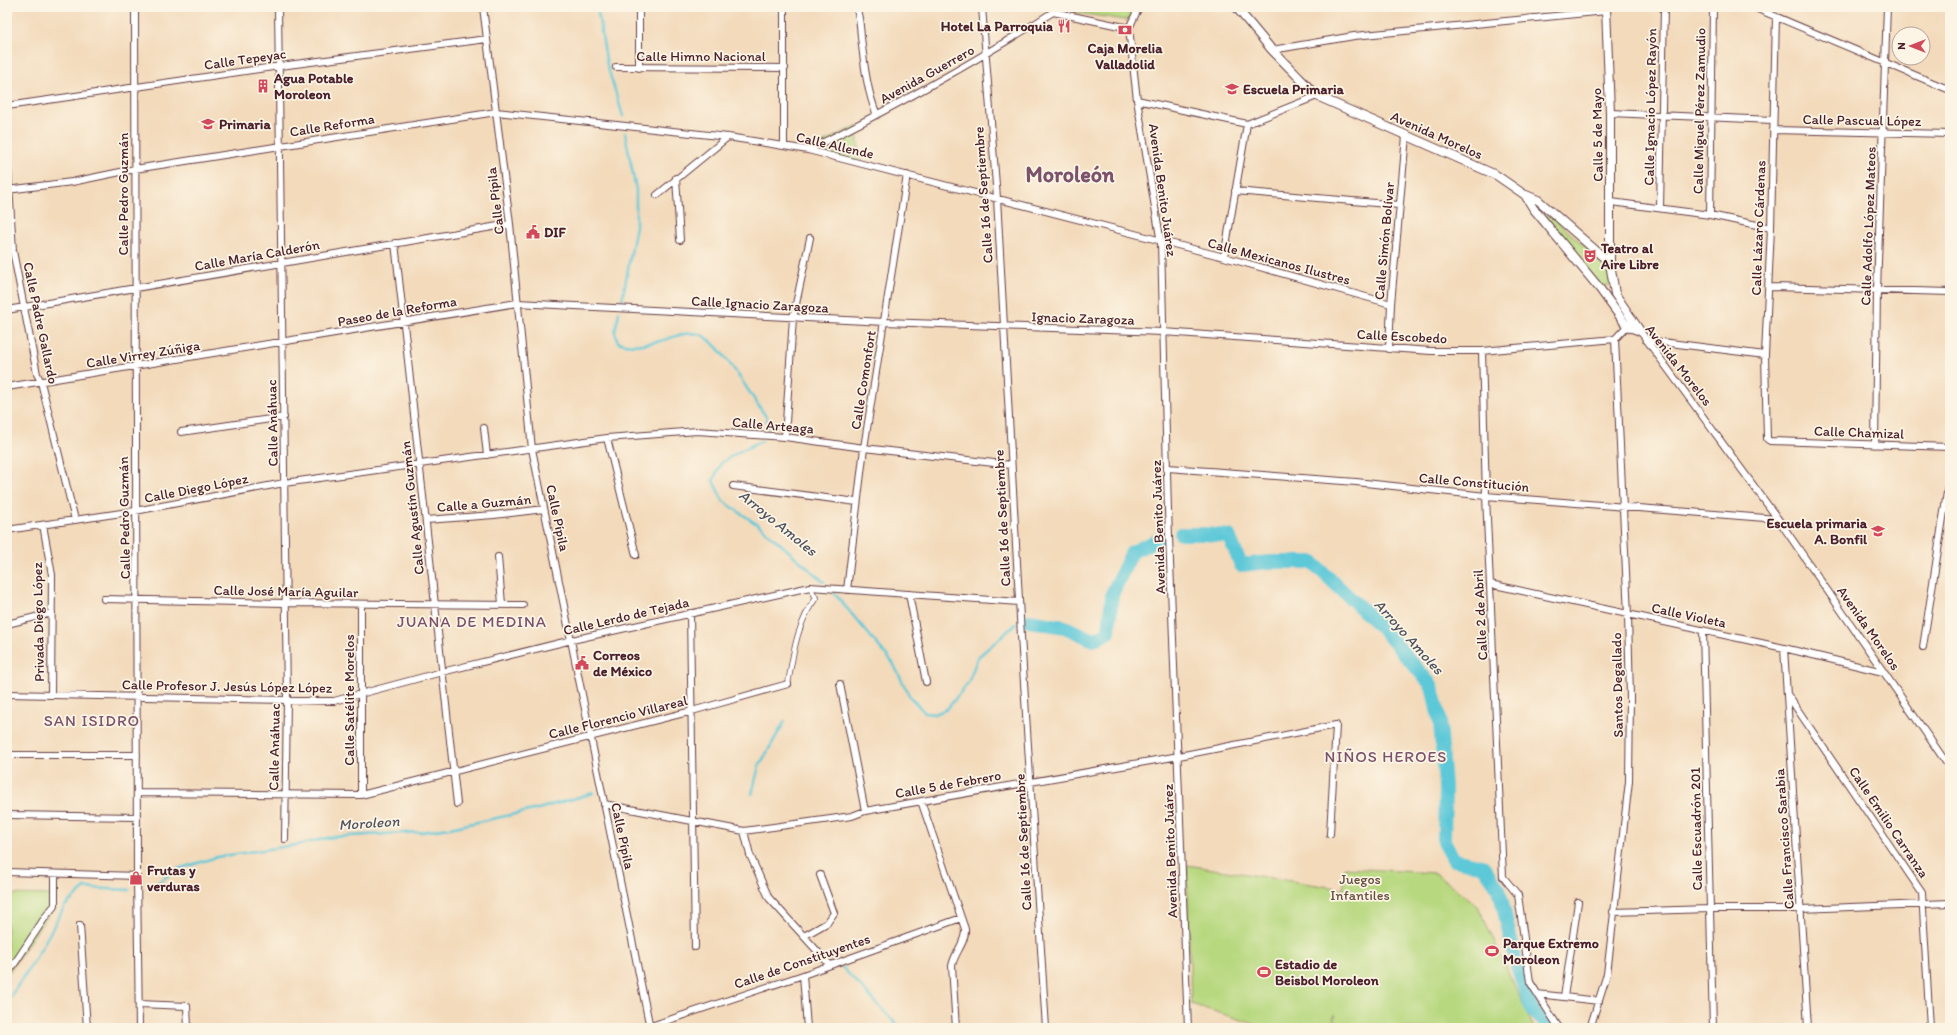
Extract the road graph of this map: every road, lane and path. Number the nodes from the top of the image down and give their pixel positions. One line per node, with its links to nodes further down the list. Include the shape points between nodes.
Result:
1 (135, 7): 26 (street, Calle Pedro Guzmán)
2 (278, 7): 22 (street, Calle Anáhuac)
3 (483, 7): 18 (street, Calle Pípila)
4 (639, 7): 24 (street)
5 (784, 7): 25 (street)
6 (856, 7): 33 (street, via 860,16 872,103)
7 (982, 7): 20 (street, Calle 16 de Septiembre)
8 (1139, 7): 17 (street)
9 (1236, 7): 19 (street, Avenida Morelos)
10 (1664, 7): 34 (street, Calle Ignacio López Rayón)
11 (1713, 7): 35 (street, Calle Miguel Pérez Zamudio)
12 (1753, 7): 16 (street)
13 (1887, 7): 21 (street, Calle Adolfo López Mateos)
14 (1606, 9): 19 (street, via 1354,36); 32 (street, Calle 5 de Mayo)
15 (1053, 10): 17 (street); 20 (street, Avenida Guerrero)
16 (1776, 17): 21 (street); 36 (street, Calle Lázaro Cárdenas)
17 (1129, 28): 29 (street, Avenida Benito Juárez)
18 (487, 39): 22 (street, Calle Tepeyac); 31 (street, Calle Pípila)
19 (1272, 50): 28 (street, Avenida Morelos)
20 (986, 55): 33 (street, Avenida Guerrero); 54 (street, Calle 16 de Septiembre)
21 (1886, 63): 27 (street); 39 (street, Calle Adolfo López Mateos)
22 (280, 66): 26 (street, Calle Tepeyac); 44 (street, Calle Anáhuac)
23 (616, 67): 24 (street, Calle Himno Nacional)
24 (639, 68): 25 (street, Calle Himno Nacional)
25 (785, 68): 43 (street)
26 (135, 88): 30 (street, Calle Tepeyac); 47 (street, Calle Pedro Guzmán)
27 (1950, 90)
28 (1317, 96): 37 (street); 41 (street, Avenida Morelos)
29 (1137, 100): 37 (street); 63 (street, Avenida Benito Juárez)
30 (7, 106)
31 (496, 112): 42 (street, Calle Allende); 44 (street, Calle Reforma); 59 (street, Calle Pípila)
32 (1610, 112): 34 (street); 55 (street, Calle 5 de Mayo)
33 (877, 115): 45 (street, Avenida Guerrero)
34 (1661, 116): 35 (street); 57 (street, Calle Ignacio López Rayón)
35 (1711, 118): 36 (street); 58 (street, Calle Miguel Pérez Zamudio)
36 (1773, 120): 38 (street, Calle Lázaro Cárdenas)
37 (1247, 124): 51 (street)
38 (1773, 130): 39 (street, Calle Pascual López); 60 (street, Calle Lázaro Cárdenas)
39 (1884, 132): 40 (street, Calle Pascual López); 72 (street, Calle Adolfo López Mateos)
40 (1950, 134)
41 (1406, 136): 53 (street, Avenida Morelos, via 1496,176); 56 (street, Calle Simón Bolívar)
42 (728, 137): 43 (street, Calle Allende); 49 (street)
43 (784, 145): 45 (street, Calle Allende)
44 (281, 146): 47 (street, Calle Reforma); 66 (street, Calle Anáhuac)
45 (808, 150): 48 (street, Calle Allende)
46 (7, 151): 50 (street, Calle Padre Gallardo)
47 (135, 169): 50 (street, Calle Reforma, via 72,182); 70 (street, Calle Pedro Guzmán)
48 (907, 175): 54 (street, Calle Allende); 80 (street, Calle Comonfort)
49 (676, 178): 52 (street); 62 (street)
50 (8, 190): 76 (street, Calle Padre Gallardo, via 13,251)
51 (1235, 190): 56 (street); 65 (street)
52 (657, 194)
53 (1525, 195): 67 (street, via 1538,200); 71 (street, Avenida Morelos)
54 (997, 198): 63 (street, Calle Allende); 82 (street, Calle 16 de Septiembre)
55 (1611, 202): 57 (street); 67 (street, Calle 5 de Mayo)
56 (1399, 205): 75 (street, Calle Simón Bolívar)
57 (1660, 208): 58 (street)
58 (1710, 215): 60 (street)
59 (510, 224): 64 (street, Calle María Calderón); 74 (street, Calle Pípila)
60 (1771, 228): 69 (street, Calle Lázaro Cárdenas)
61 (810, 238): 78 (street)
62 (680, 240)
63 (1161, 242): 65 (street, Calle Mexicanos Ilustres); 84 (street, Avenida Benito Juárez)
64 (395, 243): 66 (street, Calle María Calderón); 79 (street, Calle Agustín Guzmán)
65 (1224, 257): 75 (street, Calle Mexicanos Ilustres)
66 (282, 263): 70 (street, Calle María Calderón); 87 (street, Calle Anáhuac)
67 (1610, 263): 68 (street, Calle 5 de Mayo)
68 (1612, 279): 71 (street, via 1609,287); 81 (street, Calle 5 de Mayo, via 1615,294)
69 (1768, 287): 72 (street); 90 (street, Calle Lázaro Cárdenas)
70 (135, 289): 76 (street, Calle María Calderón); 91 (street, Calle Pedro Guzmán)
71 (1600, 289): 81 (street, Avenida Morelos)
72 (1877, 290): 73 (street); 100 (street, Calle Adolfo López Mateos)
73 (1950, 292)
74 (517, 304): 78 (street, Calle Ignacio Zaragoza); 79 (street, Paseo de la Reforma); 103 (street, Calle Pípila)
75 (1391, 304): 88 (street, Calle Simón Bolívar)
76 (23, 306): 77 (street, Calle María Calderón); 92 (street, Calle Padre Gallardo, via 37,374)
77 (7, 310)
78 (793, 318): 80 (street, Calle Ignacio Zaragoza); 97 (street)
79 (404, 321): 87 (street, Paseo de la Reforma); 105 (street, Calle Agustín Guzmán)
80 (885, 322): 82 (street, Calle Ignacio Zaragoza); 102 (street, Calle Comonfort)
81 (1630, 324): 83 (street); 85 (street)
82 (1003, 327): 84 (street, Ignacio Zaragoza); 106 (street, Calle 16 de Septiembre)
83 (1640, 331): 86 (street, Avenida Morelos)
84 (1163, 332): 88 (street, Calle Escobedo); 107 (street, Avenida Benito Juárez)
85 (1615, 339): 89 (street, Calle Escobedo); 113 (street, Santos Degallado)
86 (1646, 340): 90 (street); 116 (street, Avenida Morelos)
87 (282, 343): 91 (street, Calle Virrey Zúñiga); 94 (street, Calle Anáhuac)
88 (1389, 349): 89 (street, Calle Escobedo)
89 (1482, 351): 111 (street, Calle 2 de Abril)
90 (1765, 355): 99 (street, Calle Lázaro Cárdenas)
91 (135, 367): 92 (street, Calle Virrey Zúñiga); 115 (street, Calle Pedro Guzmán)
92 (41, 382): 93 (street, Calle Virrey Zúñiga); 117 (street, Calle Padre Gallardo)
93 (7, 388)
94 (284, 417): 96 (street); 109 (street, Calle Anáhuac)
95 (484, 428): 104 (street)
96 (181, 432)
97 (786, 437): 98 (street, Calle Arteaga, via 697,431); 102 (street, Calle Arteaga)
98 (607, 438): 103 (street, Calle Arteaga); 121 (street)
99 (1767, 439): 100 (street, Calle Chamizal)
100 (1875, 445): 101 (street, Calle Chamizal)
101 (1950, 447)
102 (864, 448): 106 (street, Calle Arteaga); 112 (street, Calle Comonfort)
103 (532, 449): 104 (street, Calle Diego López); 114 (street, Calle Pípila)
104 (487, 455): 105 (street, Calle Diego López)
105 (419, 465): 109 (street, Calle Diego López); 118 (street, Calle Agustín Guzmán)
106 (1011, 465): 129 (street, Calle 16 de Septiembre)
107 (1168, 468): 111 (street, Calle Constitución, via 1356,482); 158 (street, Avenida Benito Juárez)
108 (1950, 473): 141 (street)
109 (284, 483): 115 (street, Calle Diego López); 130 (street, Calle Anáhuac)
110 (733, 486): 112 (street)
111 (1486, 496): 113 (street, Calle Constitución); 123 (street, Calle 2 de Abril)
112 (857, 502): 125 (street, Calle Comonfort)
113 (1623, 506): 116 (street, Calle Constitución); 137 (street, Santos Degallado)
114 (544, 509): 118 (street, Calle a Guzmán, via 494,516); 140 (street, Calle Pípila)
115 (135, 511): 117 (street, Calle Diego López); 128 (street, Calle Pedro Guzmán)
116 (1778, 519): 144 (street, Avenida Morelos)
117 (76, 520): 119 (street, Calle Diego López)
118 (426, 520): 133 (street, Calle Agustín Guzmán)
119 (43, 525): 120 (street, Calle Diego López); 135 (street, Privada Diego López, via 52,575)
120 (7, 530)
121 (636, 555)
122 (498, 557): 132 (street)
123 (1490, 584): 137 (street, Calle Violeta); 192 (street, Calle 2 de Abril, via 1504,877 1518,896 1530,982)
124 (813, 587): 125 (street, Calle Lerdo de Tejada); 136 (street, Calle Lerdo de Tejada); 146 (street, via 816,598 801,625)
125 (847, 590): 126 (street)
126 (909, 594): 129 (street); 145 (street)
127 (104, 599): 128 (street, Calle José María Aguilar)
128 (137, 600): 130 (street, Calle José María Aguilar); 152 (street, Calle Pedro Guzmán)
129 (1019, 602): 161 (street, Calle 16 de Septiembre)
130 (286, 604): 131 (street, Calle José María Aguilar); 153 (street, Calle Anáhuac)
131 (361, 604): 133 (street, Calle José María Aguilar); 151 (street, Calle Satélite Morelos)
132 (502, 604): 133 (street, Calle José María Aguilar); 134 (street, Calle José María Aguilar)
133 (435, 605): 143 (street, Calle Agustín Guzmán)
134 (523, 605)
135 (52, 613): 138 (street); 150 (street, Privada Diego López)
136 (690, 613): 140 (street, Calle Lerdo de Tejada); 154 (street)
137 (1628, 615): 139 (street, Calle Violeta); 184 (street, Santos Degallado, via 1629,781)
138 (7, 624)
139 (1703, 630): 142 (street, Calle Violeta); 182 (street, Calle Escuadrón 201)
140 (572, 640): 143 (street, Calle Lerdo de Tejada); 155 (street, Calle Pípila)
141 (1923, 647)
142 (1784, 648): 144 (street, Calle Violeta); 148 (street, Calle Francisco Sarabia)
143 (442, 672): 151 (street, Calle Profesor J. Jesús López López); 160 (street, Calle Agustín Guzmán)
144 (1883, 672): 159 (street, Avenida Morelos)
145 (926, 682)
146 (788, 684): 154 (street, Calle Florencio Villareal)
147 (840, 684): 168 (street)
148 (1786, 693): 180 (street, Calle Emilio Carranza, via 1922,893); 183 (street, Calle Francisco Sarabia)
149 (7, 694): 150 (street, Calle Profesor J. Jesús López López)
150 (51, 695): 152 (street, Calle Profesor J. Jesús López López)
151 (360, 695): 153 (street, Calle Profesor J. Jesús López López, via 334,701); 164 (street, Calle Satélite Morelos)
152 (136, 696): 153 (street, Calle Profesor J. Jesús López López); 157 (street, Calle Pedro Guzmán)
153 (287, 699): 163 (street, Calle Anáhuac)
154 (692, 711): 155 (street, Calle Florencio Villareal); 171 (street)
155 (592, 736): 160 (street, Calle Florencio Villareal); 167 (street, Calle Pípila)
156 (7, 755): 157 (street)
157 (137, 755): 162 (street, Calle Pedro Guzmán)
158 (1179, 756): 161 (street, Calle 5 de Febrero); 173 (street, Calle 5 de Febrero, via 1336,725); 203 (street, Avenida Benito Juárez)
159 (1950, 768)
160 (453, 771): 164 (street, Calle Florencio Villareal); 166 (street, Calle Agustín Guzmán)
161 (1032, 782): 165 (street, Calle 5 de Febrero); 202 (street, Calle 16 de Septiembre)
162 (137, 793): 163 (street, Calle Florencio Villareal); 170 (street, Calle Pedro Guzmán)
163 (285, 795): 164 (street, Calle Florencio Villareal); 174 (street, Calle Anáhuac)
164 (361, 795)
165 (921, 801): 168 (street, Calle 5 de Febrero); 185 (street)
166 (457, 804)
167 (604, 804): 171 (street, Calle 5 de Febrero); 196 (street, Calle Pípila)
168 (865, 811): 172 (street, Calle 5 de Febrero, via 852,816)
169 (7, 815): 170 (street)
170 (137, 817): 178 (street, Calle Pedro Guzmán)
171 (693, 822): 172 (street, Calle 5 de Febrero); 188 (street)
172 (744, 831): 187 (street, via 750,856 769,898)
173 (1330, 834)
174 (285, 839)
175 (7, 872): 176 (street)
176 (55, 874): 178 (street); 190 (street, via 55,905)
177 (820, 875): 187 (street, via 834,913 827,923)
178 (137, 876): 195 (street, Calle Pedro Guzmán)
179 (1578, 902): 193 (street)
180 (1923, 903): 181 (street); 183 (street); 208 (street, Calle Emilio Carranza)
181 (1950, 903)
182 (1710, 908): 183 (street); 184 (street); 206 (street, Calle Escuadrón 201)
183 (1801, 909): 207 (street, Calle Francisco Sarabia)
184 (1613, 912): 194 (street, Santos Degallado, via 1607,974)
185 (961, 918): 189 (street, Calle de Constituyentes); 201 (street, via 966,929 965,937 952,966)
186 (80, 925): 197 (street)
187 (804, 936): 189 (street)
188 (695, 947)
189 (830, 964): 191 (street, Calle de Constituyentes)
190 (7, 975)
191 (803, 975): 196 (street, Calle de Constituyentes); 200 (street)
192 (1537, 994): 193 (street); 204 (street)
193 (1564, 997): 194 (street)
194 (1599, 1001): 205 (street, Santos Degallado)
195 (139, 1004): 198 (street, Calle Pedro Guzmán); 199 (street, via 187,1006)
196 (648, 1027)
197 (87, 1028)
198 (139, 1028)
199 (188, 1028)
200 (807, 1028)
201 (956, 1028)
202 (1046, 1028)
203 (1188, 1028)
204 (1559, 1028)
205 (1590, 1028)
206 (1713, 1028)
207 (1808, 1028)
208 (1930, 1028)

